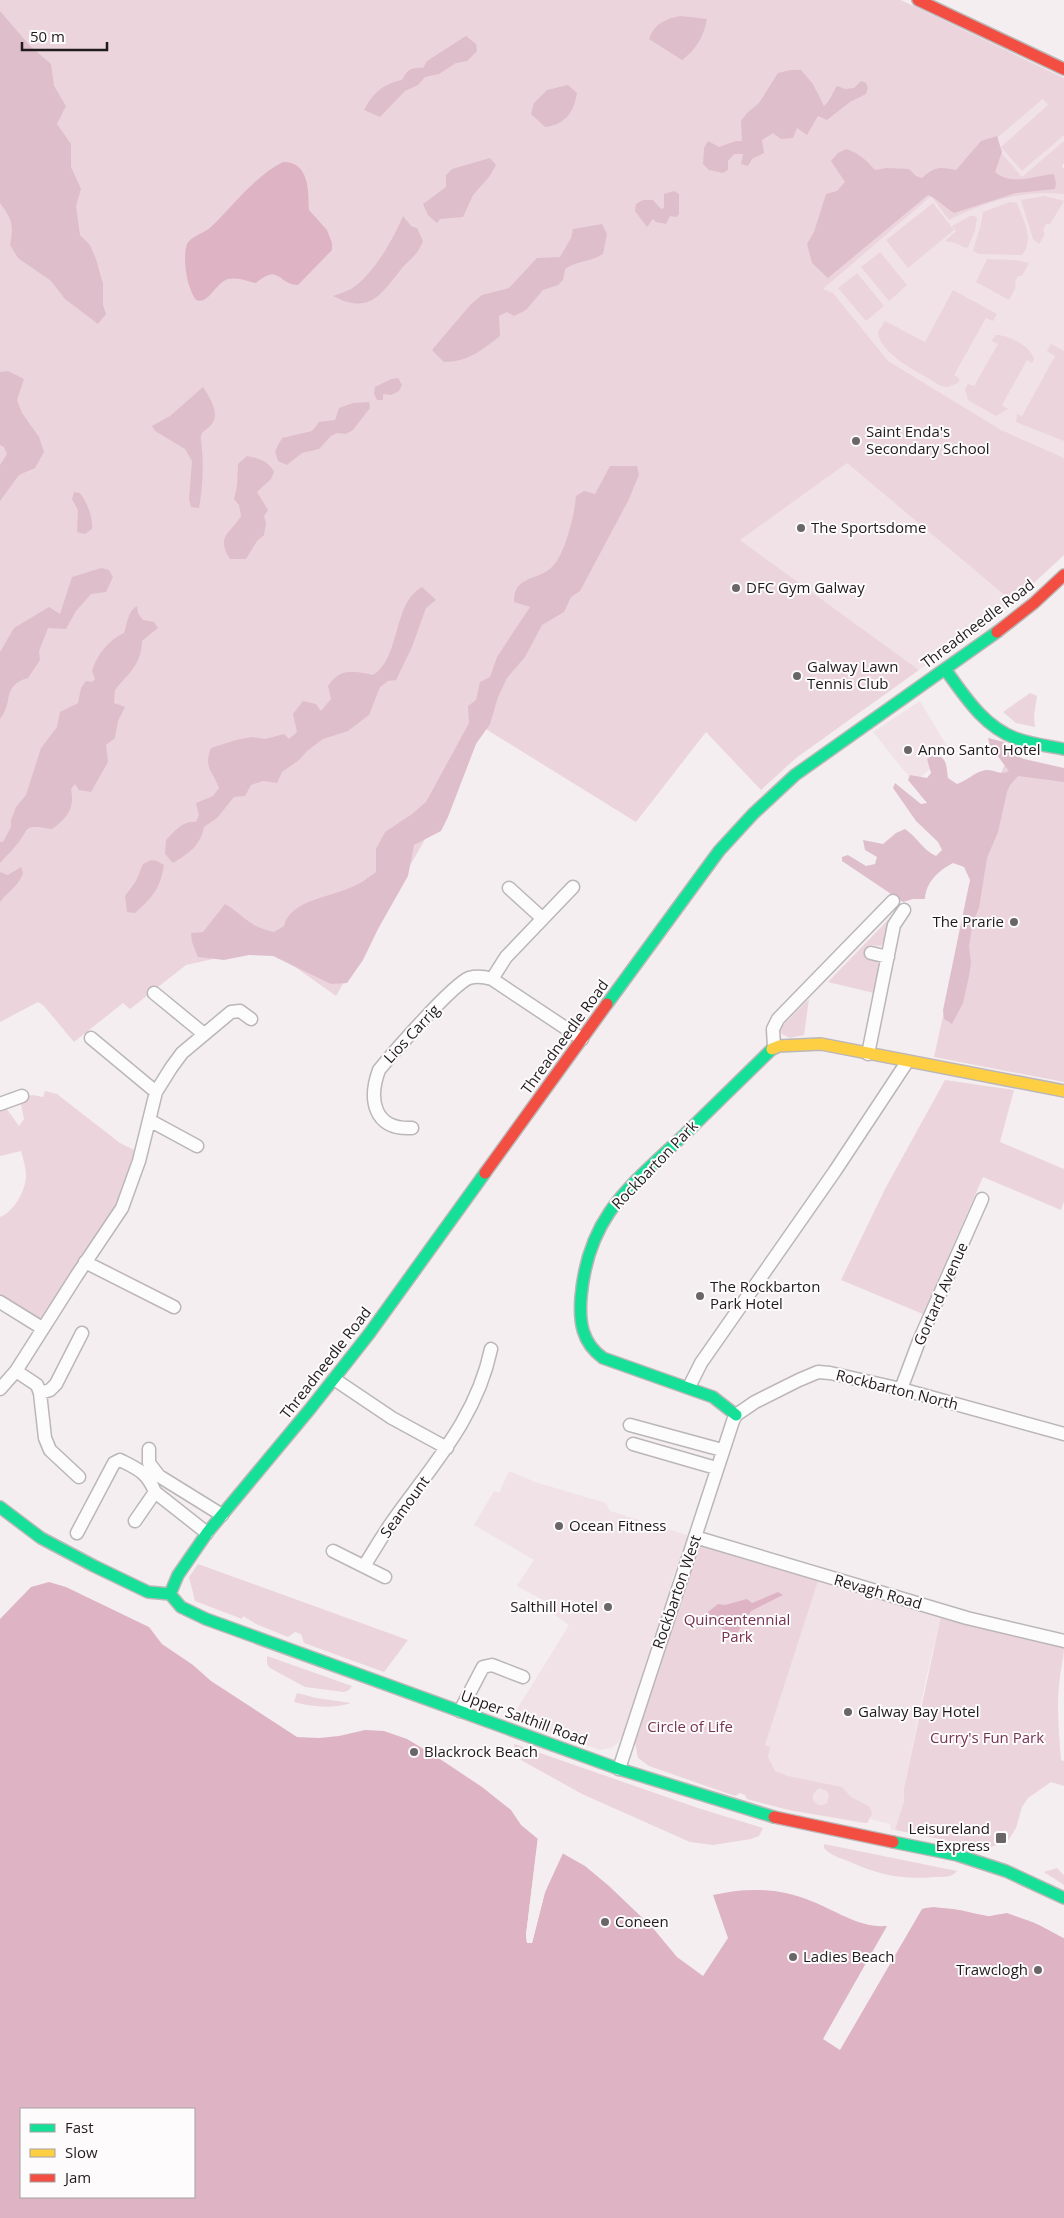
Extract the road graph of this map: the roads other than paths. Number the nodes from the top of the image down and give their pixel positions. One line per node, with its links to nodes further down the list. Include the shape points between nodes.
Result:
1 (918, 0): 2 (main road)
2 (1064, 69)
3 (1064, 575): 4 (main road, Threadneedle Road, via 1034,603)
4 (945, 669): 5 (main road, via 993,726 1014,738); 18 (main road, Threadneedle Road, via 795,775 753,814 686,894)
5 (1064, 750)
6 (573, 887): 10 (street)
7 (509, 888): 10 (street)
8 (893, 901): 19 (street, via 778,1018 773,1029)
9 (904, 910): 12 (street, via 894,925)
10 (542, 918): 13 (street, via 501,963)
11 (872, 953): 12 (street)
12 (888, 956): 20 (street)
13 (492, 979): 18 (street); 27 (street, Lios Carrig, via 470,978 460,984 379,1070 373,1095 379,1115 394,1126)
14 (154, 993): 16 (street)
15 (251, 1019): 16 (street, via 235,1010)
16 (204, 1034): 23 (street, via 175,1060)
17 (90, 1038): 23 (street)
18 (582, 1039): 37 (main road, Threadneedle Road)
19 (774, 1047): 20 (main road, via 809,1043); 38 (main road, Rockbarton Park, via 612,1208 585,1267 580,1328 592,1351 603,1358)
20 (868, 1054): 21 (main road)
21 (907, 1062): 22 (main road); 38 (street, via 700,1363)
22 (1064, 1091)
23 (156, 1092): 26 (street)
24 (22, 1096): 25 (street)
25 (0, 1104)
26 (149, 1120): 28 (street); 30 (street, via 127,1198 115,1221)
27 (412, 1128)
28 (197, 1146)
29 (982, 1199): 40 (street, Gortard Avenue)
30 (85, 1262): 32 (street); 33 (street)
31 (0, 1302): 33 (street)
32 (174, 1307)
33 (42, 1328): 36 (street)
34 (82, 1333): 41 (street, via 56,1384)
35 (491, 1350): 46 (street, Seamount, via 468,1413)
36 (16, 1371): 39 (street); 41 (street, via 31,1379)
37 (334, 1379): 46 (street, via 386,1414); 53 (main road, Threadneedle Road)
38 (690, 1387): 42 (main road, Rockbarton Park, via 712,1397)
39 (0, 1389)
40 (900, 1389): 42 (street, Rockbarton North, via 818,1372 755,1402); 44 (street, Rockbarton North)
41 (40, 1393): 50 (street, via 47,1444)
42 (736, 1415): 48 (street, Rockbarton West)
43 (630, 1425): 48 (street)
44 (1064, 1434)
45 (633, 1444): 49 (street)
46 (447, 1448): 59 (street, Seamount, via 397,1514)
47 (148, 1450): 53 (street, via 149,1463 159,1476)
48 (722, 1450): 49 (street, Rockbarton West)
49 (716, 1468): 57 (street, Rockbarton West)
50 (79, 1478)
51 (154, 1492): 54 (street); 55 (street, via 144,1472 120,1460 114,1463); 56 (street)
52 (0, 1507): 61 (main road, via 40,1538 94,1566 148,1592)
53 (222, 1515): 56 (main road, Threadneedle Road)
54 (136, 1521)
55 (77, 1533)
56 (207, 1533): 61 (main road, Threadneedle Road, via 178,1575)
57 (695, 1537): 62 (street, Revagh Road, via 967,1618); 65 (street, Rockbarton West)
58 (333, 1551): 59 (street)
59 (364, 1566): 60 (street)
60 (385, 1577)
61 (170, 1594): 64 (main road, Upper Salthill Road, via 181,1607 206,1619)
62 (1064, 1641)
63 (523, 1677): 64 (street, via 492,1665 483,1667)
64 (460, 1711): 65 (main road, Upper Salthill Road)
65 (619, 1769): 66 (main road, Upper Salthill Road, via 780,1819 957,1855 1021,1876)
66 (1064, 1898)

